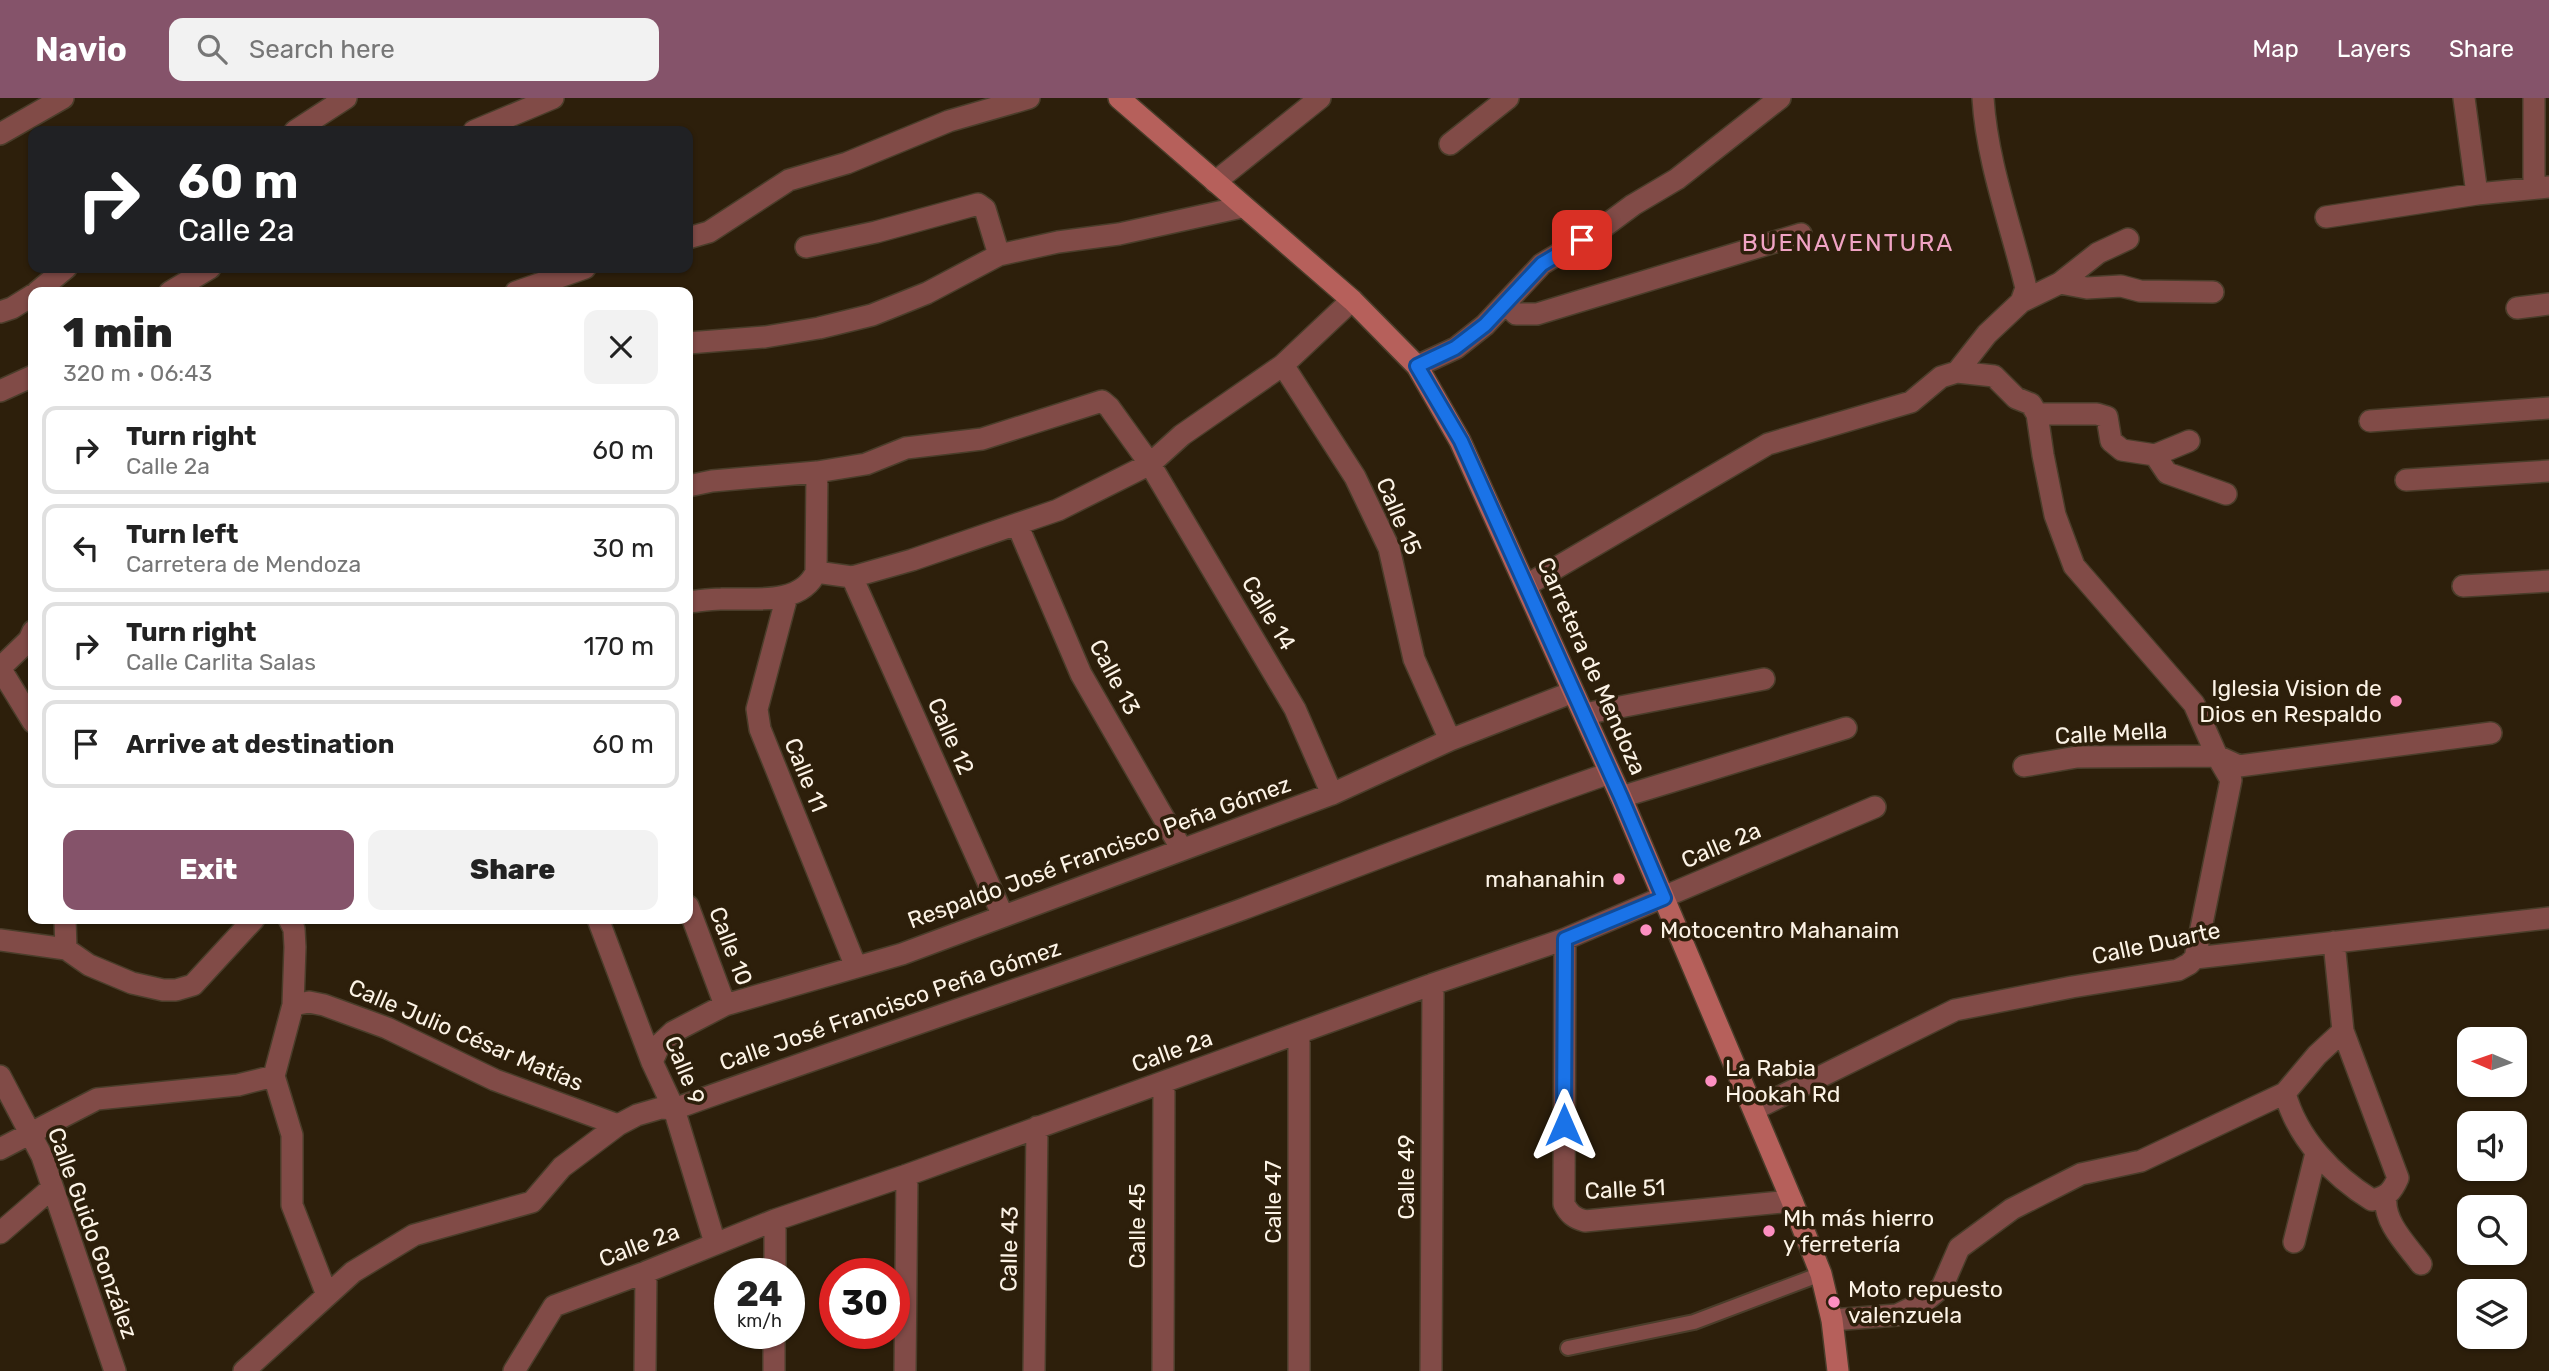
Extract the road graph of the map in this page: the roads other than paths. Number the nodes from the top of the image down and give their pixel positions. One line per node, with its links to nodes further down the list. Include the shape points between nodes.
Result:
1 (63, 98): 14 (street)
2 (346, 98): 12 (street)
3 (553, 98): 13 (street)
4 (1029, 98): 22 (street, via 949,121 847,163 789,180 709,232)
5 (1119, 98): 16 (street, Carretera de Mendoza)
6 (1320, 98): 16 (street)
7 (1508, 98): 15 (street)
8 (1780, 98): 37 (street, via 1677,179 1542,264)
9 (1983, 98): 36 (street, via 1994,171 2024,276)
10 (2464, 98): 18 (street)
11 (2534, 98): 17 (street)
12 (303, 126)
13 (486, 126)
14 (0, 134)
15 (1450, 144)
16 (1215, 182): 19 (street, Carretera de Mendoza)
17 (2541, 187): 18 (street)
18 (2477, 194): 20 (street)
19 (1242, 207): 25 (street); 35 (street, Carretera de Mendoza)
20 (2326, 216)
21 (1801, 234): 37 (street, via 1537,314 1516,314)
22 (693, 237)
23 (2128, 239): 29 (street, via 2098,253)
24 (806, 247): 25 (street, via 978,204 985,209)
25 (999, 255): 41 (street, via 927,293 872,315 765,337)
26 (60, 273): 30 (street)
27 (202, 273): 31 (street)
28 (571, 273): 32 (street)
29 (2060, 283): 33 (street); 36 (street)
30 (42, 287)
31 (178, 287)
32 (530, 287)
33 (2213, 292)
34 (28, 298): 40 (street)
35 (1352, 300): 42 (street); 43 (street, Carretera de Mendoza)
36 (2021, 302): 44 (street, via 1987,334)
37 (1506, 304): 43 (street, via 1455,348)
38 (2549, 304): 39 (street)
39 (2517, 308)
40 (0, 312)
41 (693, 343)
42 (1283, 365): 52 (street, via 1182,435); 74 (street, Calle 15, via 1355,477 1389,548 1414,659)
43 (1417, 366): 62 (street, Carretera de Mendoza, via 1461,441)
44 (1957, 372): 48 (street, via 1994,376 2016,398 2031,404); 62 (street, via 1941,377 1911,402 1768,444)
45 (28, 378): 46 (street)
46 (0, 391)
47 (2549, 408): 49 (street)
48 (2037, 414): 51 (street, via 2107,417 2111,441 2122,450); 75 (street, via 2055,514 2074,566 2194,704)
49 (2370, 421)
50 (2189, 441): 51 (street)
51 (2155, 455): 57 (street, via 2167,473)
52 (1150, 464): 54 (street, Calle 14, via 1102,401 982,439 906,448 866,464); 58 (street, via 1058,510); 78 (street, Calle 14, via 1295,709)
53 (2549, 471): 55 (street)
54 (817, 472): 56 (street); 59 (street)
55 (2406, 480)
56 (693, 485)
57 (2226, 494)
58 (1017, 524): 60 (street); 81 (street, Calle 13, via 1081,674)
59 (816, 572): 60 (street); 64 (street, via 804,589)
60 (852, 577): 83 (street, Calle 12)
61 (2549, 581): 63 (street)
62 (1527, 585): 69 (street, Carretera de Mendoza)
63 (2463, 586)
64 (787, 596): 65 (street); 95 (street, Calle 11, via 757,709 760,729)
65 (693, 602)
66 (28, 641): 67 (street)
67 (0, 668): 70 (street)
68 (1765, 679): 71 (street)
69 (1573, 692): 71 (street, Carretera de Mendoza); 74 (street, Respaldo José Francisco Peña Gómez)
70 (28, 714)
71 (1584, 715): 77 (street, Carretera de Mendoza)
72 (1846, 728): 79 (street)
73 (2491, 733): 75 (street, Calle Mella, via 2239,766)
74 (1450, 740): 78 (street, Respaldo José Francisco Peña Gómez)
75 (2217, 756): 76 (street, Calle Mella, via 2077,757); 94 (street, via 2231,780)
76 (2024, 766)
77 (1610, 773): 79 (street, Carretera de Mendoza); 106 (street, Calle José Francisco Peña Gómez)
78 (1332, 794): 81 (street, Respaldo José Francisco Peña Gómez)
79 (1621, 797): 82 (street, Carretera de Mendoza)
80 (1875, 807): 82 (street, Calle 2a)
81 (1181, 848): 83 (street, Respaldo José Francisco Peña Gómez)
82 (1664, 898): 90 (street, Calle 2a); 107 (street, Carretera de Mendoza)
83 (1003, 916): 95 (street, Respaldo José Francisco Peña Gómez)
84 (2549, 918): 92 (street, Calle Duarte)
85 (693, 919): 98 (street, Calle 10)
86 (65, 924): 93 (street)
87 (249, 924): 93 (street, via 193,985 176,990 132,983 89,965)
88 (291, 924): 97 (street)
89 (600, 924): 101 (street, Calle 9)
90 (1565, 939): 96 (street, Calle 2a); 116 (street, Calle 51, via 1564,1204 1569,1213 1584,1221)
91 (0, 940): 93 (street)
92 (2334, 942): 94 (street, Calle Duarte); 99 (street)
93 (66, 949)
94 (2194, 958): 107 (street, Calle Duarte, via 2178,970 1955,1010)
95 (856, 967): 98 (street, Respaldo José Francisco Peña Gómez)
96 (1433, 984): 100 (street, Calle 2a); 138 (street, Calle 49)
97 (293, 1005): 103 (street); 108 (street, Calle Julio César Matías, via 324,1005 387,1028 495,1080)
98 (725, 1005): 101 (street, Respaldo José Francisco Peña Gómez, via 673,1032 660,1044)
99 (2343, 1031): 105 (street); 115 (street, via 2398,1178)
100 (1299, 1033): 104 (street, Calle 2a); 137 (street, Calle 47)
101 (653, 1062): 106 (street, Calle 9)
102 (0, 1076): 110 (street, Calle Guido González)
103 (274, 1076): 110 (street, via 238,1085 97,1099); 125 (street, via 292,1135 292,1205)
104 (1164, 1082): 109 (street, Calle 2a); 136 (street, Calle 45)
105 (2285, 1093): 112 (street, via 2297,1127); 126 (street, via 2141,1161 2081,1174 2012,1209 1959,1248 1942,1287 1924,1302 1896,1315)
106 (674, 1109): 108 (street, Calle José Francisco Peña Gómez, via 649,1111); 120 (street, Calle 9)
107 (1755, 1109): 116 (street, Carretera de Mendoza)
108 (618, 1125): 125 (street, Calle José Francisco Peña Gómez, via 562,1167 532,1202 414,1235 353,1272)
109 (1037, 1127): 113 (street, Calle 2a); 135 (street, Calle 43)
110 (31, 1135): 111 (street); 114 (street, Calle Guido González)
111 (0, 1149)
112 (2316, 1153): 115 (street, via 2362,1194 2372,1200); 119 (street)
113 (907, 1175): 117 (street, Calle 2a); 134 (street)
114 (52, 1188): 118 (street); 129 (street, Calle Guido González)
115 (2386, 1197): 122 (street, via 2389,1221)
116 (1792, 1201): 124 (street, Carretera de Mendoza)
117 (775, 1220): 120 (street, Calle 2a); 121 (street)
118 (0, 1233)
119 (2294, 1242)
120 (715, 1243): 123 (street, Calle 2a)
121 (775, 1258)
122 (2421, 1264)
123 (646, 1272): 131 (street, Calle 2a, via 554,1306); 132 (street)
124 (1821, 1274): 126 (street, Carretera de Mendoza); 127 (lane, via 1694,1322)
125 (327, 1295): 130 (street, Calle José Francisco Peña Gómez)
126 (1832, 1320): 139 (street, Carretera de Mendoza)
127 (1568, 1348)
128 (774, 1349): 133 (street)
129 (115, 1371)
130 (244, 1371)
131 (514, 1371)
132 (645, 1371)
133 (774, 1371)
134 (905, 1371)
135 (1034, 1371)
136 (1163, 1371)
137 (1299, 1371)
138 (1431, 1371)
139 (1838, 1371)

